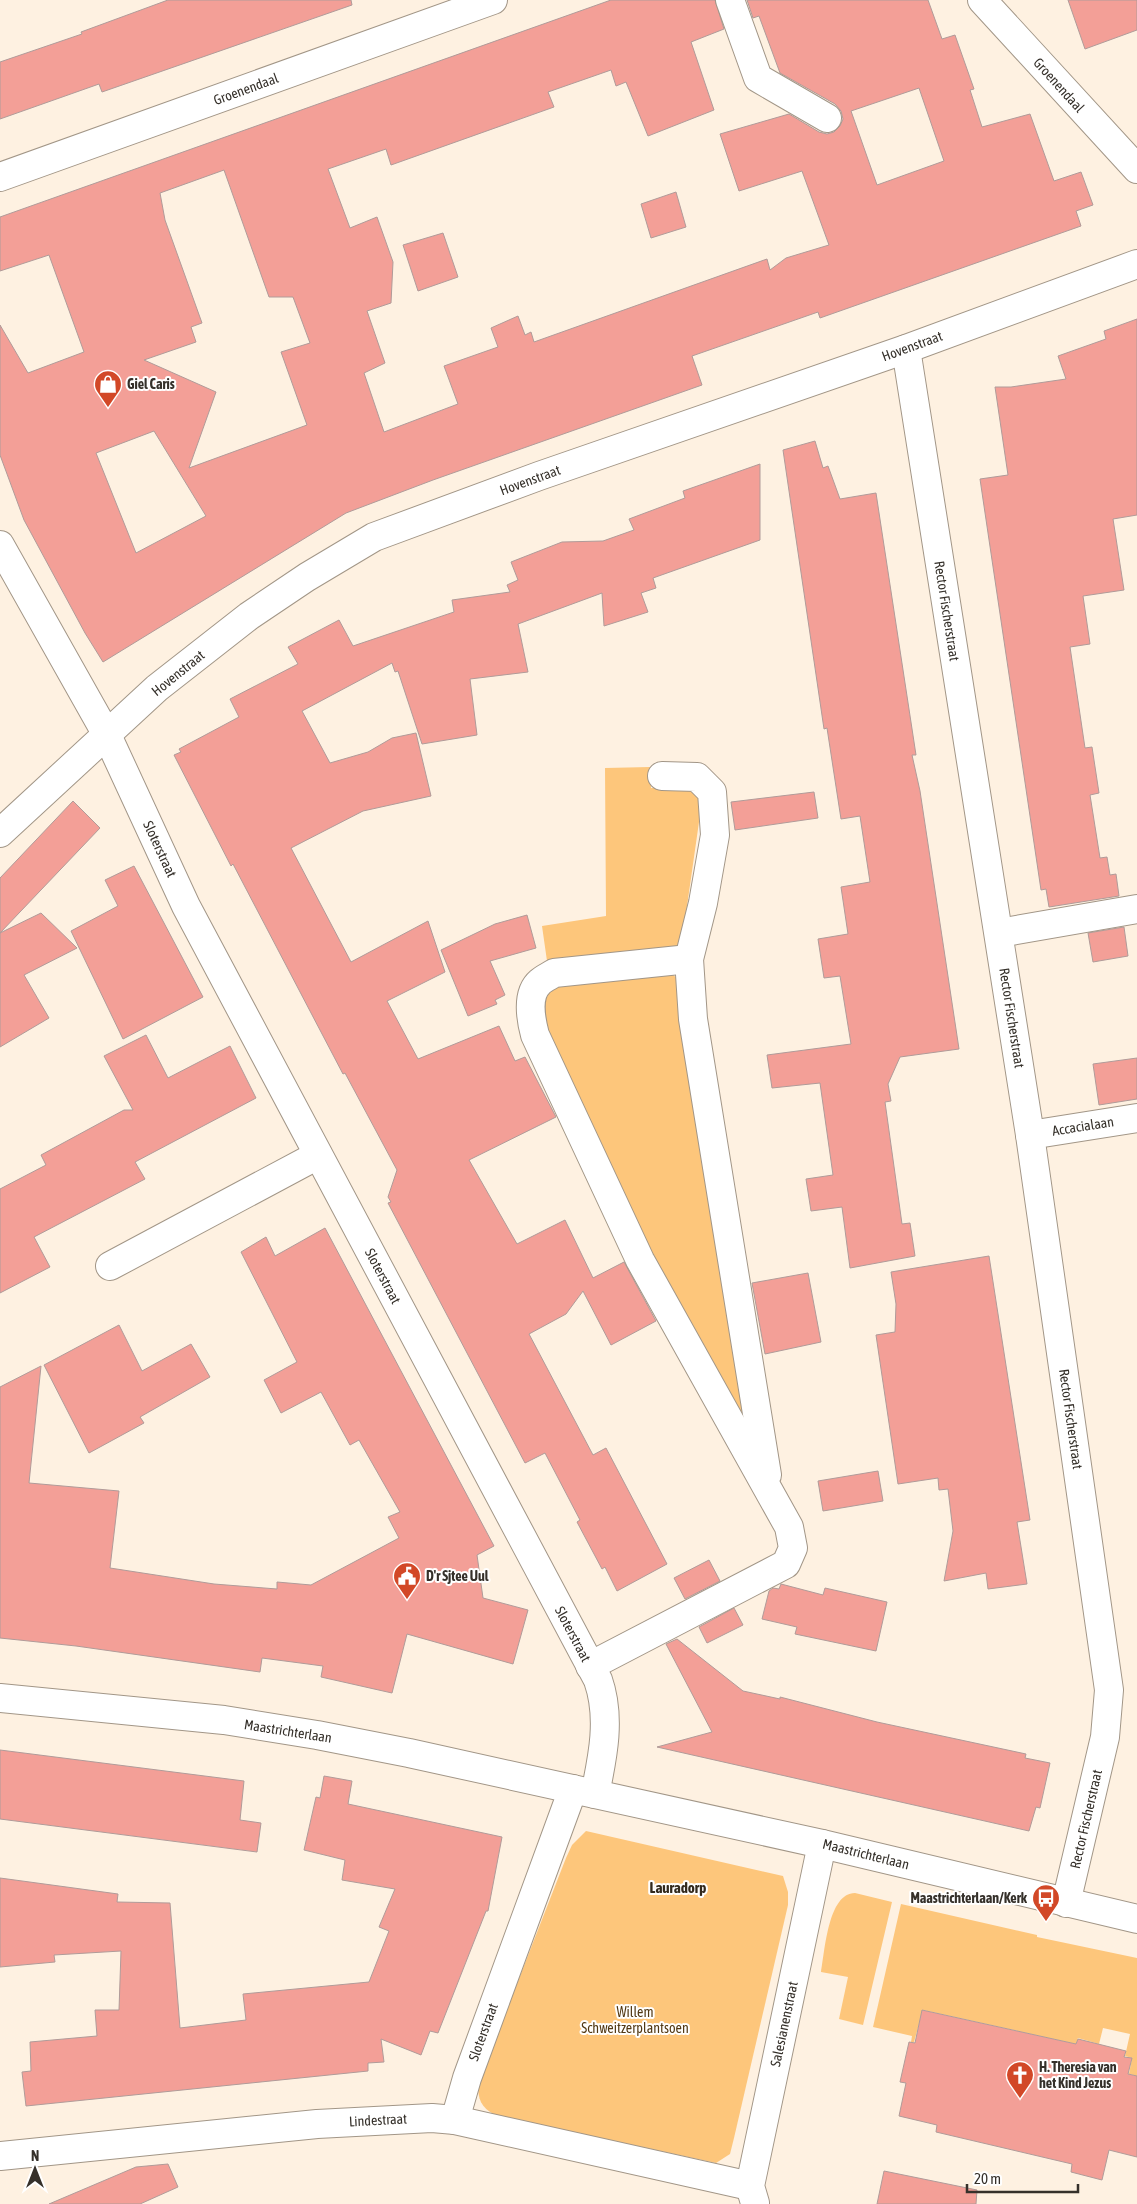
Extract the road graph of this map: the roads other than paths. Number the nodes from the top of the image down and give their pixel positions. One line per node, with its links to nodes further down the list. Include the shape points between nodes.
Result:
1 (493, 0): 6 (street, Groenendaal)
2 (730, 0): 4 (street, via 758,78)
3 (982, 0): 5 (street, Groenendaal)
4 (826, 118)
5 (1137, 170)
6 (0, 178)
7 (1137, 264): 8 (street, Hovenstraat)
8 (906, 349): 10 (street, Hovenstraat, via 374,537 249,616 157,688); 14 (street, Rector Fischerstraat)
9 (0, 545): 10 (street, Sloterstraat)
10 (107, 735): 12 (street, Hovenstraat); 18 (street, Sloterstraat, via 186,906)
11 (662, 776): 15 (street, via 697,778 712,792 715,835)
12 (0, 833)
13 (1137, 909): 14 (street)
14 (999, 933): 17 (street, Rector Fischerstraat)
15 (689, 959): 20 (street, via 693,1019); 20 (street, via 554,973 538,982 531,1000 531,1019 535,1035 640,1260)
16 (1137, 1118): 17 (street, Accacialaan)
17 (1030, 1134): 25 (street, Rector Fischerstraat, via 1109,1690 1105,1736)
18 (318, 1155): 19 (street); 21 (street, Sloterstraat)
19 (110, 1266)
20 (770, 1493): 21 (street, via 789,1527 794,1548 786,1564)
21 (590, 1666): 23 (street, Sloterstraat, via 604,1698 606,1727)
22 (0, 1698): 23 (street, Maastrichterlaan, via 270,1727 409,1752)
23 (584, 1791): 24 (street, Maastrichterlaan); 27 (street, Sloterstraat, via 466,2078)
24 (822, 1844): 25 (street, Maastrichterlaan); 29 (street, Salesianenstraat)
25 (1066, 1903): 26 (street, Maastrichterlaan)
26 (1137, 1919)
27 (455, 2120): 28 (street, Lindestraat, via 432,2118 317,2124); 29 (street, Lindestraat)
28 (0, 2156)
29 (753, 2195)

